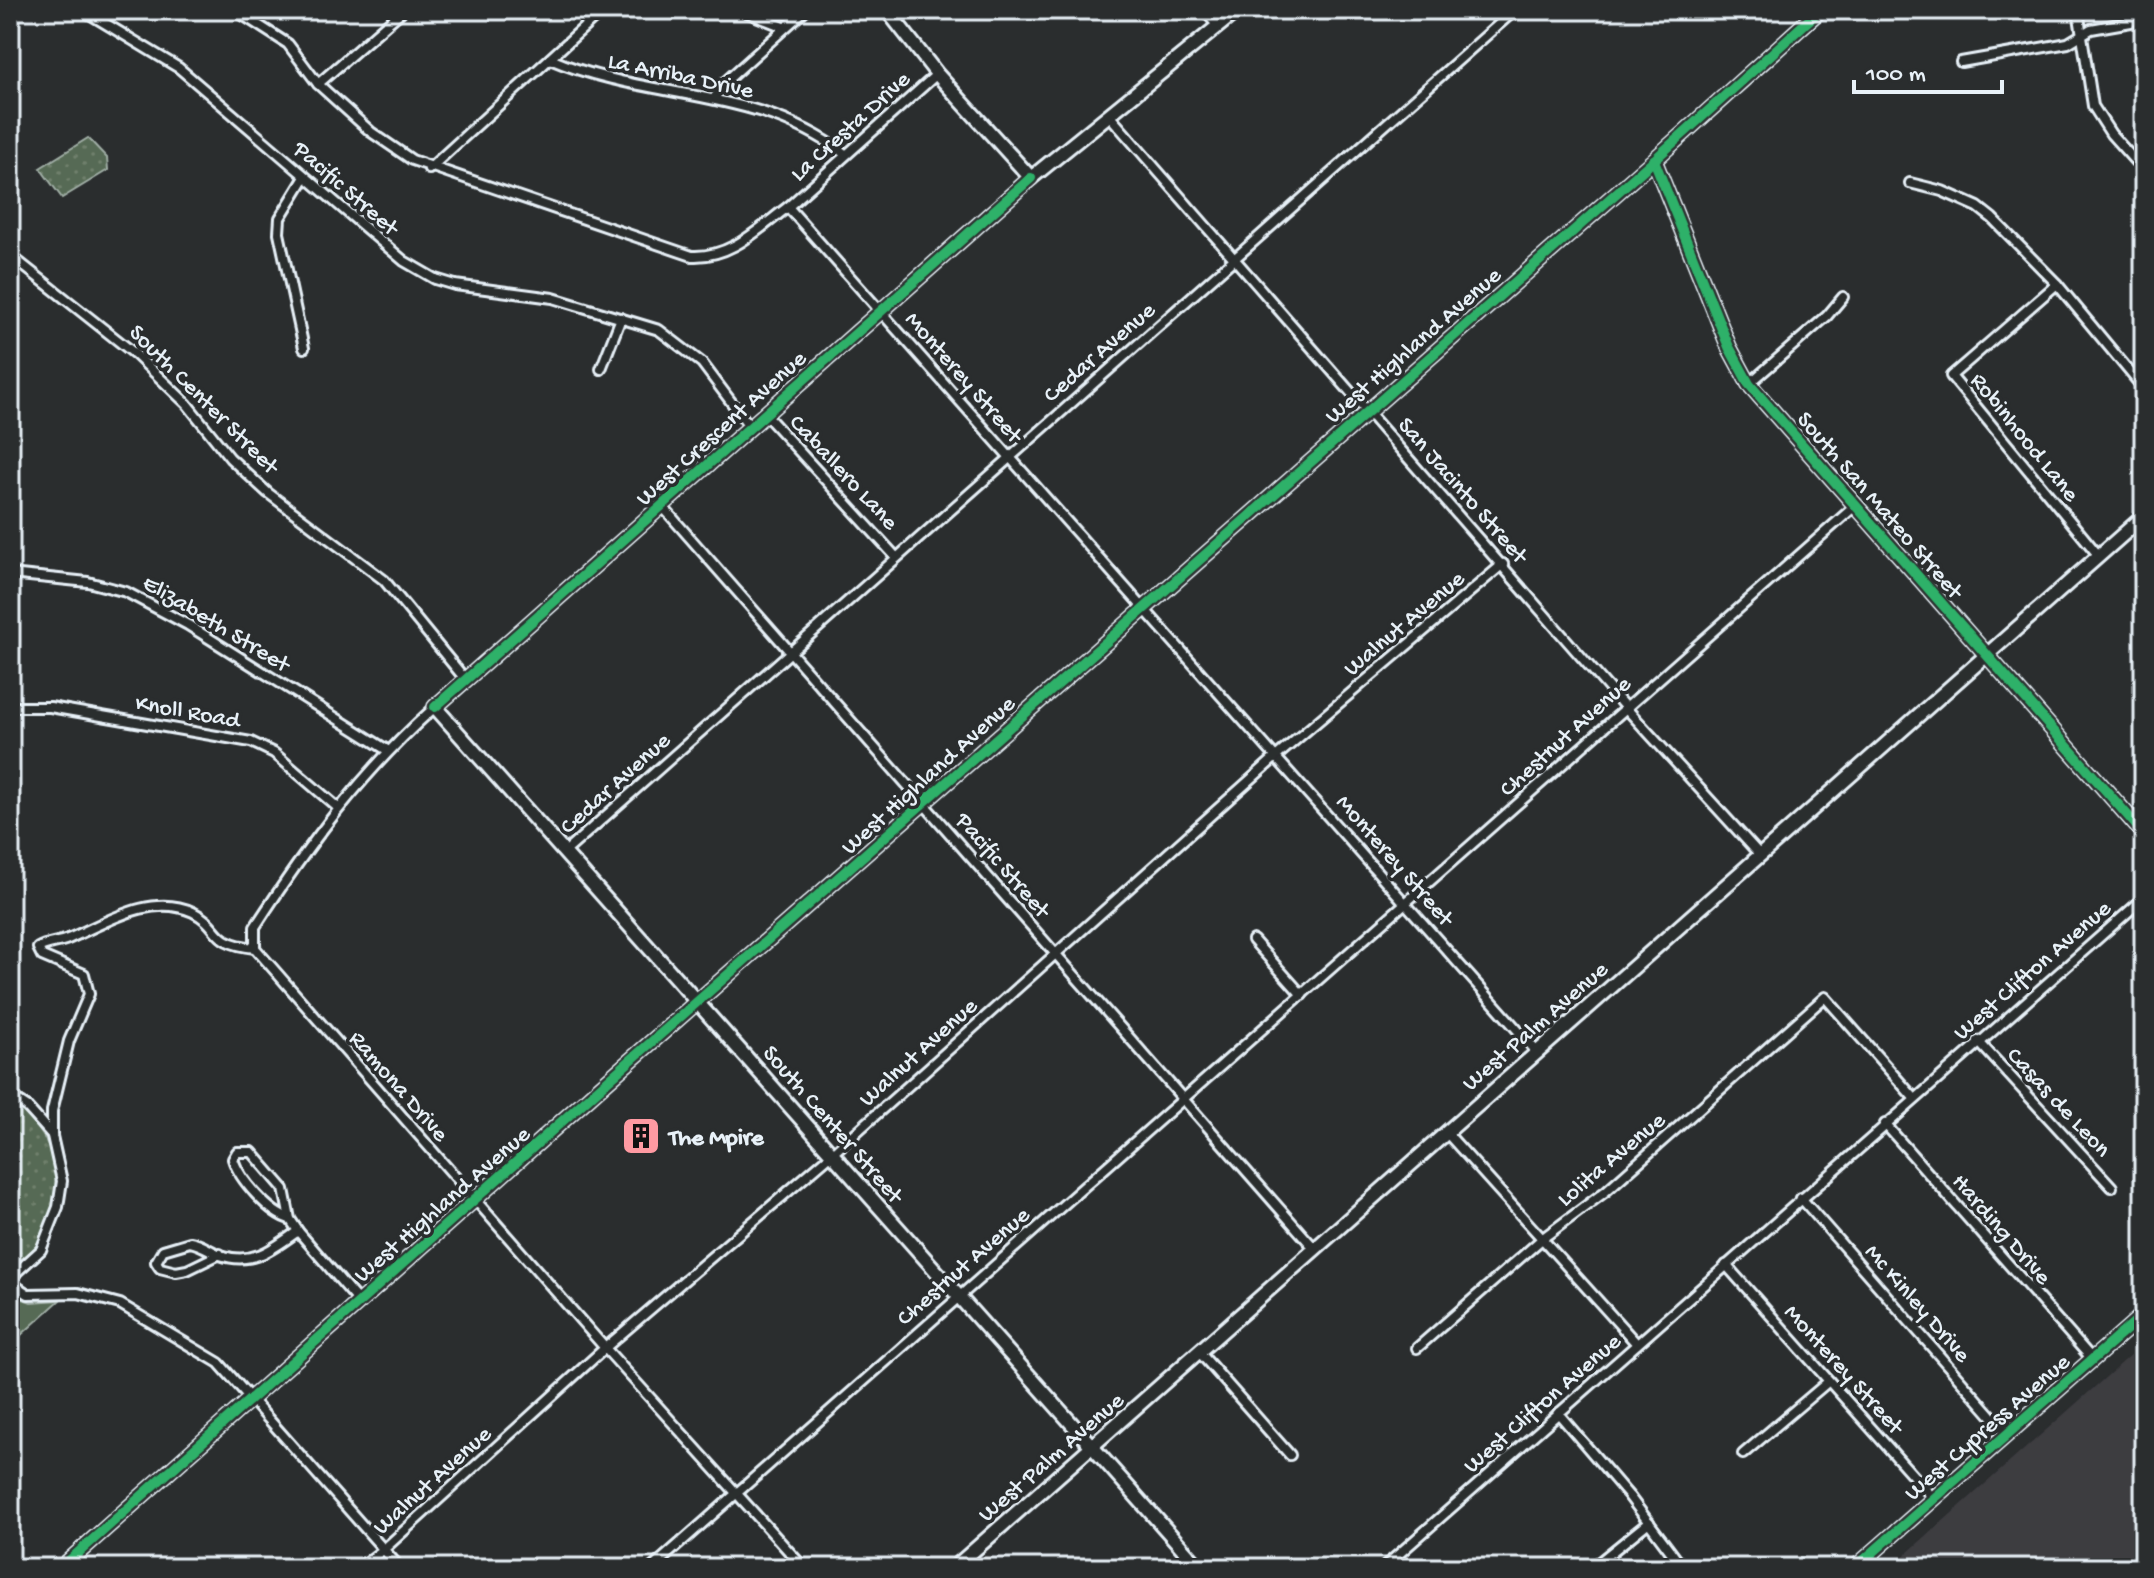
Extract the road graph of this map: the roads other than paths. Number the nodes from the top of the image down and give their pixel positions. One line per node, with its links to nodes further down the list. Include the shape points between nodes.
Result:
1 (83, 10): 27 (street, Pacific Street, via 179,68)
2 (235, 10): 20 (street, via 288,44)
3 (403, 10): 20 (street)
4 (603, 10): 17 (street)
5 (741, 10): 15 (street)
6 (805, 10): 15 (street)
7 (887, 10): 19 (street)
8 (1204, 10): 14 (street)
9 (1238, 10): 14 (street, West Crescent Avenue)
10 (1820, 10): 24 (street, West Highland Avenue)
11 (2078, 10): 16 (street)
12 (1512, 11): 32 (street, Cedar Avenue)
13 (2131, 22): 16 (street)
14 (1218, 26): 22 (street, West Crescent Avenue)
15 (784, 27): 21 (street)
16 (2083, 35): 18 (street, via 2068,43); 26 (street, via 2093,106)
17 (550, 59): 21 (street, La Arriba Drive, via 604,80); 25 (street)
18 (1961, 62)
19 (937, 74): 23 (street, La Cresta Drive); 28 (street)
20 (318, 84): 25 (street, via 371,132)
21 (715, 97): 23 (street, La Arriba Drive, via 786,119)
22 (1107, 113): 28 (street, West Crescent Avenue); 32 (street, San Jacinto Street)
23 (845, 154): 30 (street, La Cresta Drive)
24 (1654, 160): 39 (street, South San Mateo Street, via 1724,336); 41 (street, West Highland Avenue)
25 (429, 169): 30 (street, via 692,256 713,257 732,248)
26 (2144, 171)
27 (305, 177): 36 (street, Pacific Street, via 404,261 435,279 553,298); 37 (street, via 280,218 279,233)
28 (1031, 178): 35 (street, West Crescent Avenue)
29 (1910, 183): 33 (street, via 1978,207)
30 (788, 207): 35 (street, Monterey Street)
31 (10, 255): 55 (street, South Center Street, via 135,354 268,493 384,580)
32 (1234, 260): 41 (street, San Jacinto Street); 44 (street, Cedar Avenue)
33 (2057, 284): 40 (street); 49 (street, Robinhood Lane, via 1951,376)
34 (1843, 297): 39 (street)
35 (881, 310): 42 (street, West Crescent Avenue); 44 (street, Monterey Street)
36 (621, 318): 38 (street); 43 (street, Pacific Street, via 677,340 702,363)
37 (304, 348)
38 (601, 369)
39 (1749, 384): 46 (street, South San Mateo Street)
40 (2144, 389)
41 (1368, 409): 50 (street, San Jacinto Street); 52 (street, West Highland Avenue)
42 (765, 414): 43 (street, West Crescent Avenue); 48 (street, Caballero Lane)
43 (750, 427): 45 (street, West Crescent Avenue)
44 (1008, 456): 48 (street, Cedar Avenue); 52 (street, Monterey Street)
45 (662, 506): 53 (street, Pacific Street); 55 (street, West Crescent Avenue)
46 (1855, 506): 54 (street, South San Mateo Street); 58 (street, Chestnut Avenue)
47 (2144, 516): 49 (street, West Palm Avenue)
48 (895, 556): 53 (street, Cedar Avenue)
49 (2099, 556): 54 (street, West Palm Avenue)
50 (1503, 564): 58 (street, San Jacinto Street); 60 (street, Walnut Avenue)
51 (10, 574): 59 (street, Elizabeth Street, via 88,582 126,592)
52 (1145, 607): 60 (street, Monterey Street); 61 (street, West Highland Avenue)
53 (790, 651): 61 (street, Pacific Street); 64 (street, Cedar Avenue)
54 (1987, 656): 63 (street, South San Mateo Street); 65 (street, West Palm Avenue)
55 (465, 679): 57 (street, West Crescent Avenue)
56 (10, 707): 62 (street, Knoll Road, via 50,707 251,742 274,753)
57 (435, 707): 59 (street, West Crescent Avenue); 64 (street, South Center Street)
58 (1625, 707): 65 (street, San Jacinto Street); 67 (street, Chestnut Avenue)
59 (387, 750): 62 (street, West Crescent Avenue)
60 (1278, 755): 67 (street, Monterey Street); 70 (street, Walnut Avenue)
61 (924, 804): 70 (street, Pacific Street); 72 (street, West Highland Avenue)
62 (337, 807): 69 (street, West Crescent Avenue, via 255,927)
63 (2144, 834)
64 (565, 852): 72 (street, South Center Street)
65 (1760, 855): 74 (street, West Palm Avenue)
66 (2144, 898): 73 (street, West Clifton Avenue)
67 (1407, 902): 71 (street, Chestnut Avenue); 74 (street, Monterey Street)
68 (1253, 940): 71 (street)
69 (255, 948): 80 (street, via 223,941 198,916 171,908 122,913 38,948 42,956 78,970 89,987 64,1060); 84 (street, Ramona Drive)
70 (1055, 954): 77 (street, Pacific Street); 81 (street, Walnut Avenue)
71 (1302, 995): 77 (street, Chestnut Avenue)
72 (699, 1002): 81 (street, South Center Street); 84 (street, West Highland Avenue)
73 (1978, 1041): 76 (street, West Clifton Avenue); 82 (street, Casas de Leon)
74 (1537, 1052): 79 (street, West Palm Avenue)
75 (10, 1096): 80 (street)
76 (1914, 1098): 78 (street, West Clifton Avenue); 87 (street, Lolita Avenue, via 1825,997 1606,1191)
77 (1184, 1099): 88 (street, Pacific Street); 92 (street, Chestnut Avenue)
78 (1885, 1124): 83 (street, West Clifton Avenue); 99 (street, Harding Drive)
79 (1446, 1132): 87 (street); 88 (street, West Palm Avenue)
80 (52, 1136): 91 (street, via 62,1181 58,1207 41,1250)
81 (832, 1154): 92 (street, South Center Street); 96 (street, Walnut Avenue)
82 (2112, 1187)
83 (1801, 1198): 90 (street, West Clifton Avenue); 103 (street, Mc Kinley Drive)
84 (476, 1201): 93 (street, West Highland Avenue); 96 (street, Ramona Drive)
85 (290, 1219): 85 (street, via 279,1182 252,1152 237,1152 236,1169 274,1211); 86 (street)
86 (298, 1231): 89 (street, via 256,1258); 93 (street)
87 (1543, 1238): 95 (street); 97 (street, Lolita Avenue)
88 (1315, 1249): 98 (street, West Palm Avenue)
89 (220, 1254): 89 (street, via 190,1242 163,1250 156,1262 176,1272)
90 (1726, 1265): 95 (street, West Clifton Avenue); 100 (street, Monterey Street)
91 (10, 1280): 101 (street, via 28,1294 78,1293 120,1304 219,1363)
92 (956, 1296): 104 (street, South Center Street); 107 (street, Chestnut Avenue)
93 (359, 1302): 101 (street, West Highland Avenue)
94 (2144, 1314): 99 (street, West Cypress Avenue)
95 (1637, 1344): 102 (street, West Clifton Avenue)
96 (605, 1348): 107 (street, Ramona Drive); 110 (street, Walnut Avenue)
97 (1417, 1348)
98 (1200, 1353): 104 (street, West Palm Avenue); 106 (street)
99 (2092, 1359): 103 (street, West Cypress Avenue)
100 (1829, 1381): 105 (street); 108 (street, Monterey Street)
101 (252, 1397): 110 (street); 112 (street, West Highland Avenue)
102 (1558, 1413): 109 (street); 120 (street, West Clifton Avenue)
103 (2007, 1433): 108 (street, West Cypress Avenue)
104 (1092, 1448): 111 (street, South Center Street); 117 (street, West Palm Avenue)
105 (1743, 1454)
106 (1290, 1455)
107 (737, 1496): 115 (street, Chestnut Avenue); 116 (street, Ramona Drive)
108 (1934, 1499): 123 (street, West Cypress Avenue)
109 (1649, 1522): 121 (street); 122 (street)
110 (383, 1550): 113 (street, Walnut Avenue); 114 (street)
111 (1188, 1554): 118 (street); 119 (street, South Center Street)
112 (61, 1568)
113 (359, 1568)
114 (400, 1568)
115 (652, 1568)
116 (804, 1568)
117 (954, 1568)
118 (1172, 1568)
119 (1200, 1568)
120 (1383, 1568)
121 (1592, 1568)
122 (1683, 1568)
123 (1855, 1568)

